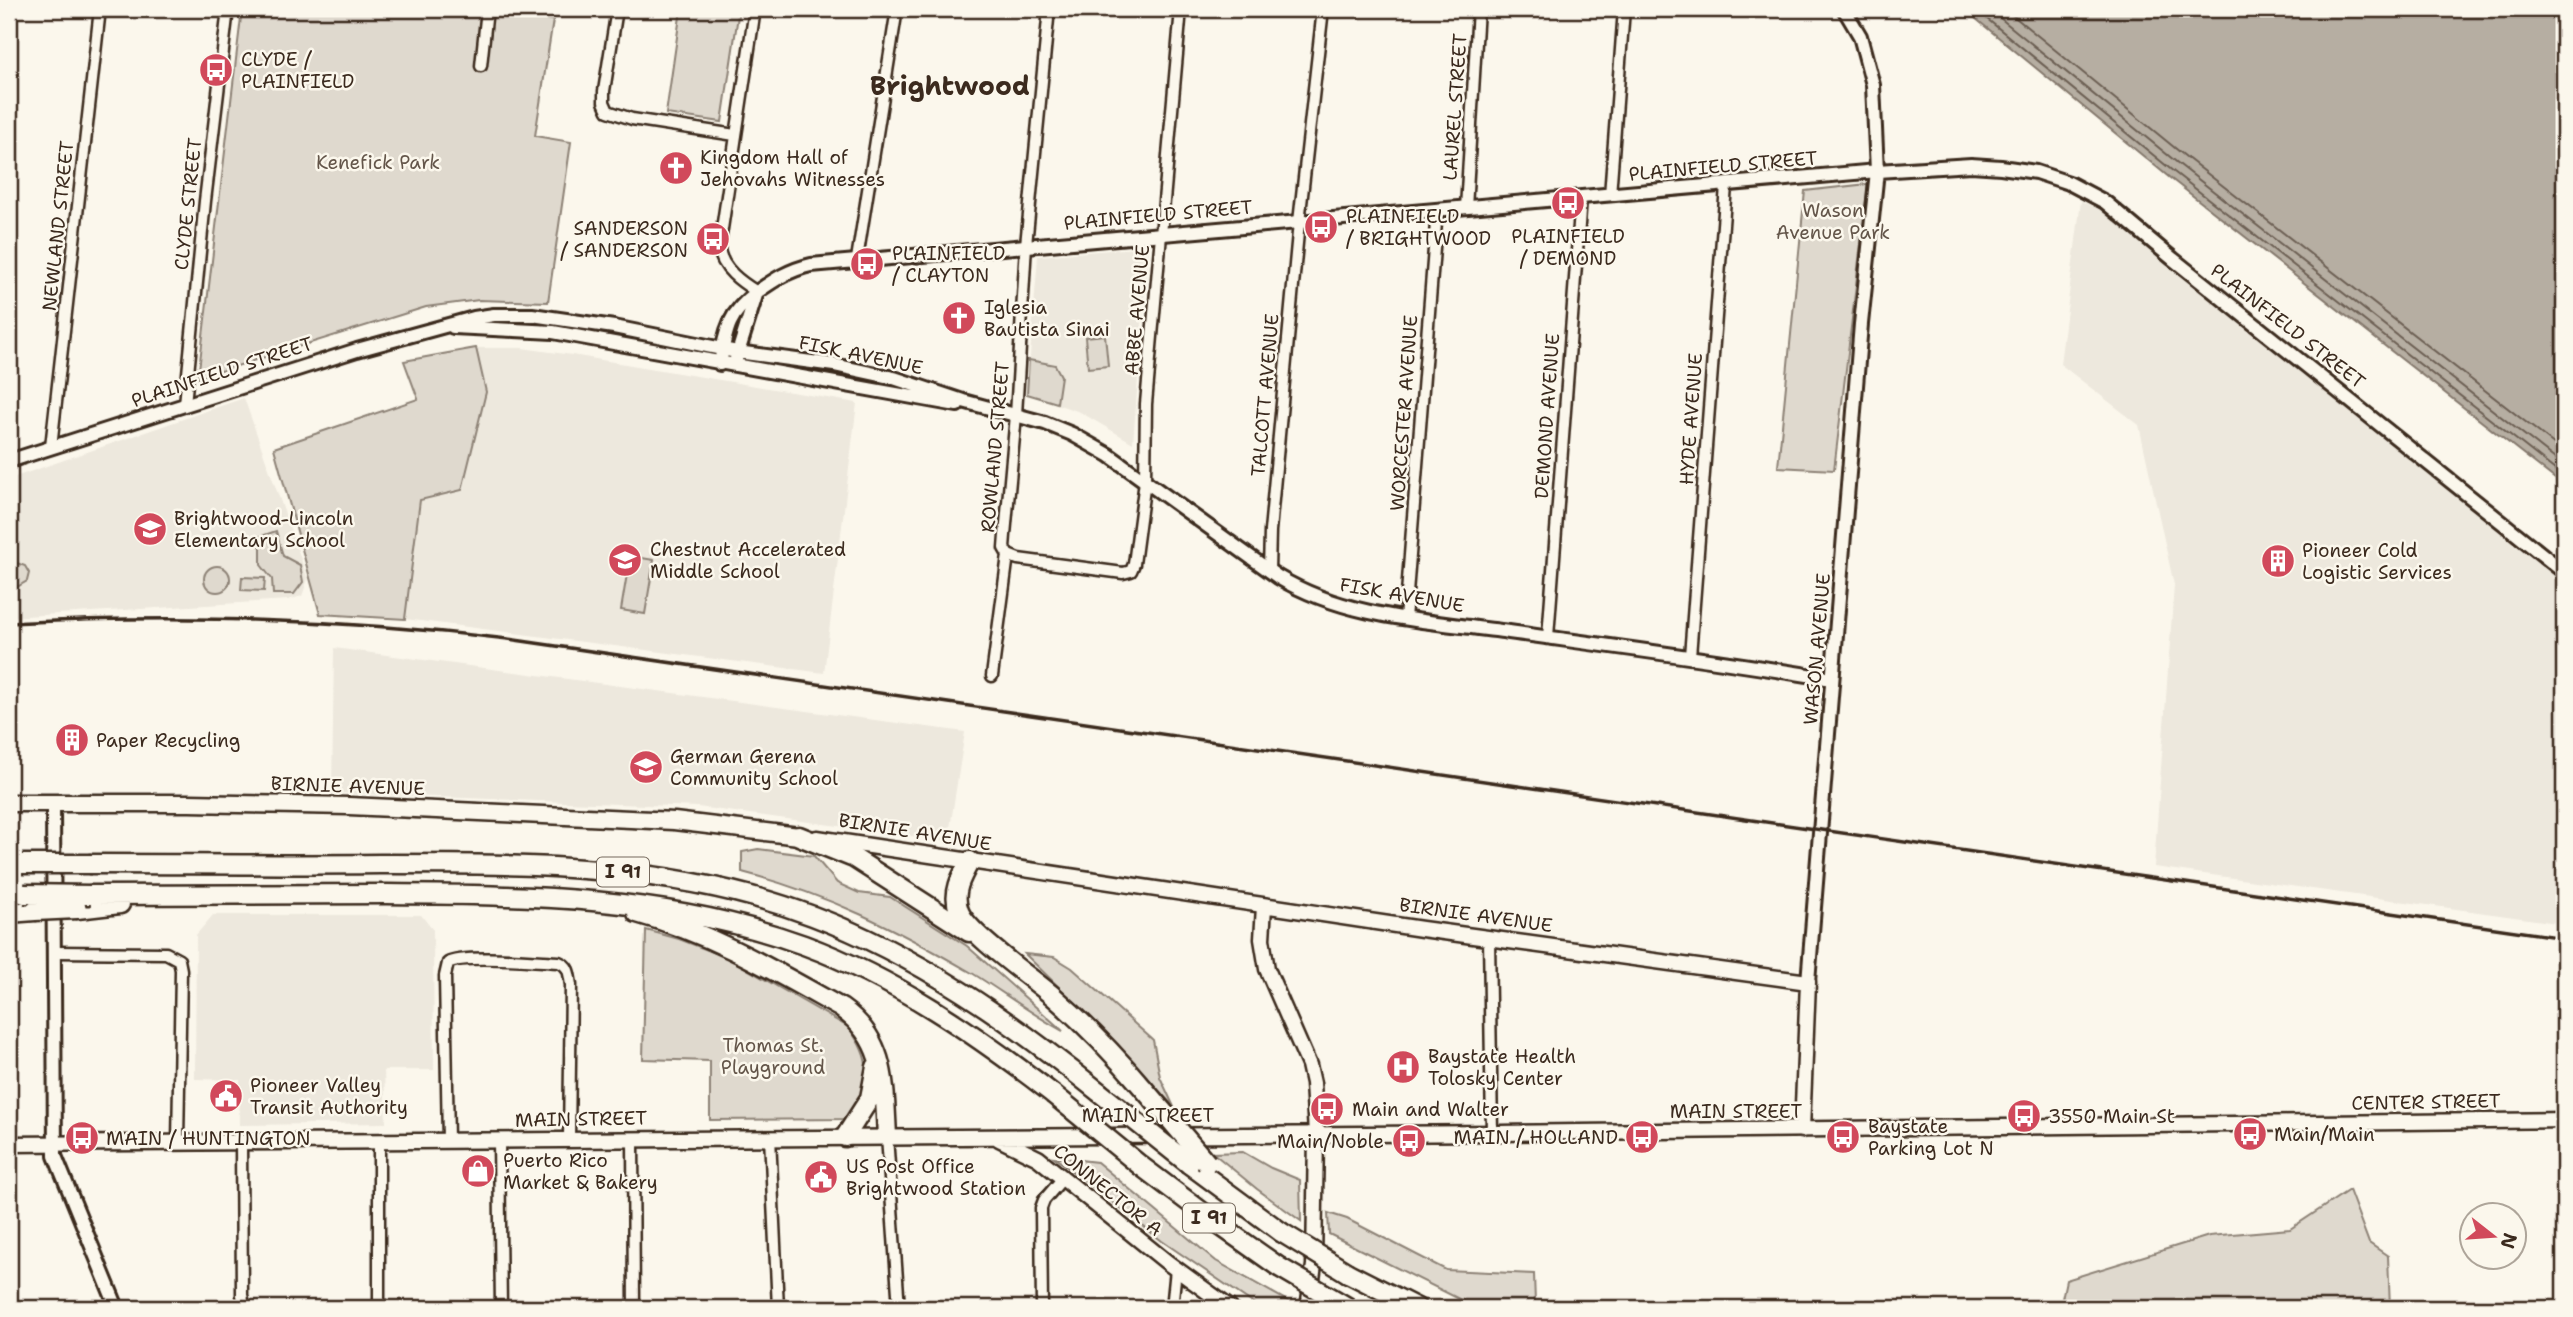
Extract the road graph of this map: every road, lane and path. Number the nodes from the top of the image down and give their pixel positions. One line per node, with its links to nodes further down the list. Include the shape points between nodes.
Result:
1 (100, 9): 35 (street, NEWLAND STREET)
2 (228, 9): 33 (street, CLYDE STREET)
3 (487, 9): 13 (street)
4 (617, 9): 14 (street, via 604,91 608,111)
5 (755, 9): 14 (street)
6 (897, 9): 24 (street)
7 (1049, 9): 23 (street, ROWLAND STREET)
8 (1181, 9): 22 (street, ABBE AVENUE)
9 (1323, 9): 21 (street, TALCOTT AVENUE)
10 (1478, 9): 19 (street, LAUREL STREET)
11 (1624, 9): 17 (street)
12 (1844, 9): 15 (street, WASON AVENUE, via 1860,36 1873,85)
13 (481, 66)
14 (735, 135): 25 (street, via 719,249 728,269)
15 (1877, 172): 16 (street, PLAINFIELD STREET); 40 (street, PLAINFIELD STREET, via 1971,164 2001,167 2069,183 2105,202); 45 (street, WASON AVENUE)
16 (1726, 186): 17 (street, PLAINFIELD STREET); 43 (street, HYDE AVENUE)
17 (1610, 195): 18 (street, PLAINFIELD STREET)
18 (1581, 198): 19 (street, PLAINFIELD STREET); 42 (street, DEMOND AVENUE)
19 (1466, 208): 20 (street, PLAINFIELD STREET)
20 (1437, 210): 21 (street, PLAINFIELD STREET); 41 (street, WORCESTER AVENUE)
21 (1299, 222): 22 (street, PLAINFIELD STREET); 39 (street, TALCOTT AVENUE)
22 (1161, 234): 23 (street, PLAINFIELD STREET); 37 (street, ABBE AVENUE, via 1146,404)
23 (1026, 245): 24 (street, PLAINFIELD STREET); 34 (street, ROWLAND STREET)
24 (857, 260): 25 (street, PLAINFIELD STREET, via 803,267)
25 (757, 292): 29 (street, PLAINFIELD STREET, via 733,315); 30 (street)
26 (568, 319): 27 (street, PLAINFIELD STREET, via 494,315); 28 (street); 29 (street, PLAINFIELD STREET)
27 (449, 326): 28 (street, PLAINFIELD STREET); 33 (street, PLAINFIELD STREET, via 357,349)
28 (566, 335): 31 (street, PLAINFIELD STREET)
29 (722, 349): 30 (street, PLAINFIELD STREET); 31 (street, PLAINFIELD STREET)
30 (737, 352): 32 (street); 34 (street, FISK AVENUE, via 894,378)
31 (720, 364): 32 (street, PLAINFIELD STREET)
32 (734, 366): 34 (street, FISK AVENUE)
33 (185, 404): 35 (street, PLAINFIELD STREET)
34 (1016, 415): 37 (street, FISK AVENUE, via 1084,440); 38 (street, ROWLAND STREET, via 1004,541)
35 (51, 447): 36 (street, PLAINFIELD STREET)
36 (9, 461)
37 (1145, 481): 38 (street, ABBE AVENUE, via 1131,571 1085,570); 39 (street, FISK AVENUE)
38 (1008, 555): 44 (street, ROWLAND STREET)
39 (1269, 571): 41 (street, FISK AVENUE, via 1330,602)
40 (2564, 572)
41 (1405, 619): 42 (street, FISK AVENUE)
42 (1548, 637): 43 (street, FISK AVENUE)
43 (1690, 656): 45 (street, FISK AVENUE)
44 (992, 676)
45 (1832, 679): 59 (street, WASON AVENUE)
46 (9, 803): 47 (main road, BIRNIE AVENUE)
47 (53, 803): 48 (main road, BIRNIE AVENUE, via 363,807 674,821); 57 (street)
48 (799, 836): 49 (main road, BIRNIE AVENUE); 58 (highway, via 863,864)
49 (970, 861): 54 (main road, BIRNIE AVENUE); 58 (highway, via 957,890 961,915 970,928)
50 (15, 864): 80 (highway, I 91, bridge, via 547,866 719,887 812,916 907,959 995,1013)
51 (16, 894): 52 (highway, I 91, bridge)
52 (218, 895): 53 (highway, I 91); 55 (highway, bridge)
53 (583, 898): 60 (highway, via 686,928 741,952 854,1018 870,1037); 93 (highway, I 91, bridge, via 714,918 769,933 875,976 1005,1057 1218,1224)
54 (1264, 906): 56 (main road, BIRNIE AVENUE); 65 (main road, via 1266,963 1309,1065)
55 (9, 913)
56 (1489, 938): 59 (main road, BIRNIE AVENUE); 64 (street)
57 (54, 952): 75 (street, via 166,953 179,960); 77 (street)
58 (1021, 968): 80 (highway, bridge, via 1095,1034)
59 (1808, 982): 63 (main road, WASON AVENUE)
60 (878, 1057): 67 (highway); 69 (highway, via 870,1098)
61 (2564, 1120): 62 (main road, CENTER STREET)
62 (2288, 1124): 63 (main road, MAIN STREET)
63 (1802, 1130): 64 (main road, MAIN STREET)
64 (1492, 1133): 65 (main road, MAIN STREET)
65 (1315, 1134): 66 (main road, MAIN STREET); 92 (main road, via 1314,1265)
66 (991, 1135): 67 (main road, MAIN STREET); 79 (main road, CONNECTOR A, via 1032,1154)
67 (887, 1136): 69 (main road, MAIN STREET); 88 (street)
68 (770, 1137): 69 (main road, MAIN STREET); 70 (main road, MAIN STREET); 87 (street)
69 (845, 1137)
70 (633, 1138): 72 (main road, MAIN STREET); 86 (street)
71 (499, 1139): 72 (main road, MAIN STREET); 73 (main road, MAIN STREET); 85 (street)
72 (569, 1139): 73 (street, via 569,970 558,962 454,959 445,976)
73 (448, 1140): 74 (main road, MAIN STREET)
74 (379, 1141): 76 (main road, MAIN STREET); 84 (street)
75 (178, 1142): 76 (main road, MAIN STREET); 77 (main road, MAIN STREET)
76 (241, 1142): 83 (street)
77 (54, 1143): 78 (main road, MAIN STREET); 82 (street, via 55,1159)
78 (9, 1144)
79 (1063, 1178): 81 (main road, CONNECTOR A); 89 (street, via 1041,1208)
80 (1260, 1217): 94 (highway, I 91, bridge, via 1348,1273)
81 (1177, 1269): 90 (street); 91 (main road, CONNECTOR A)
82 (117, 1308)
83 (245, 1308)
84 (379, 1308)
85 (501, 1308)
86 (634, 1308)
87 (778, 1308)
88 (899, 1308)
89 (1042, 1308)
90 (1172, 1308)
91 (1230, 1308)
92 (1308, 1308)
93 (1349, 1308)
94 (1417, 1308)

